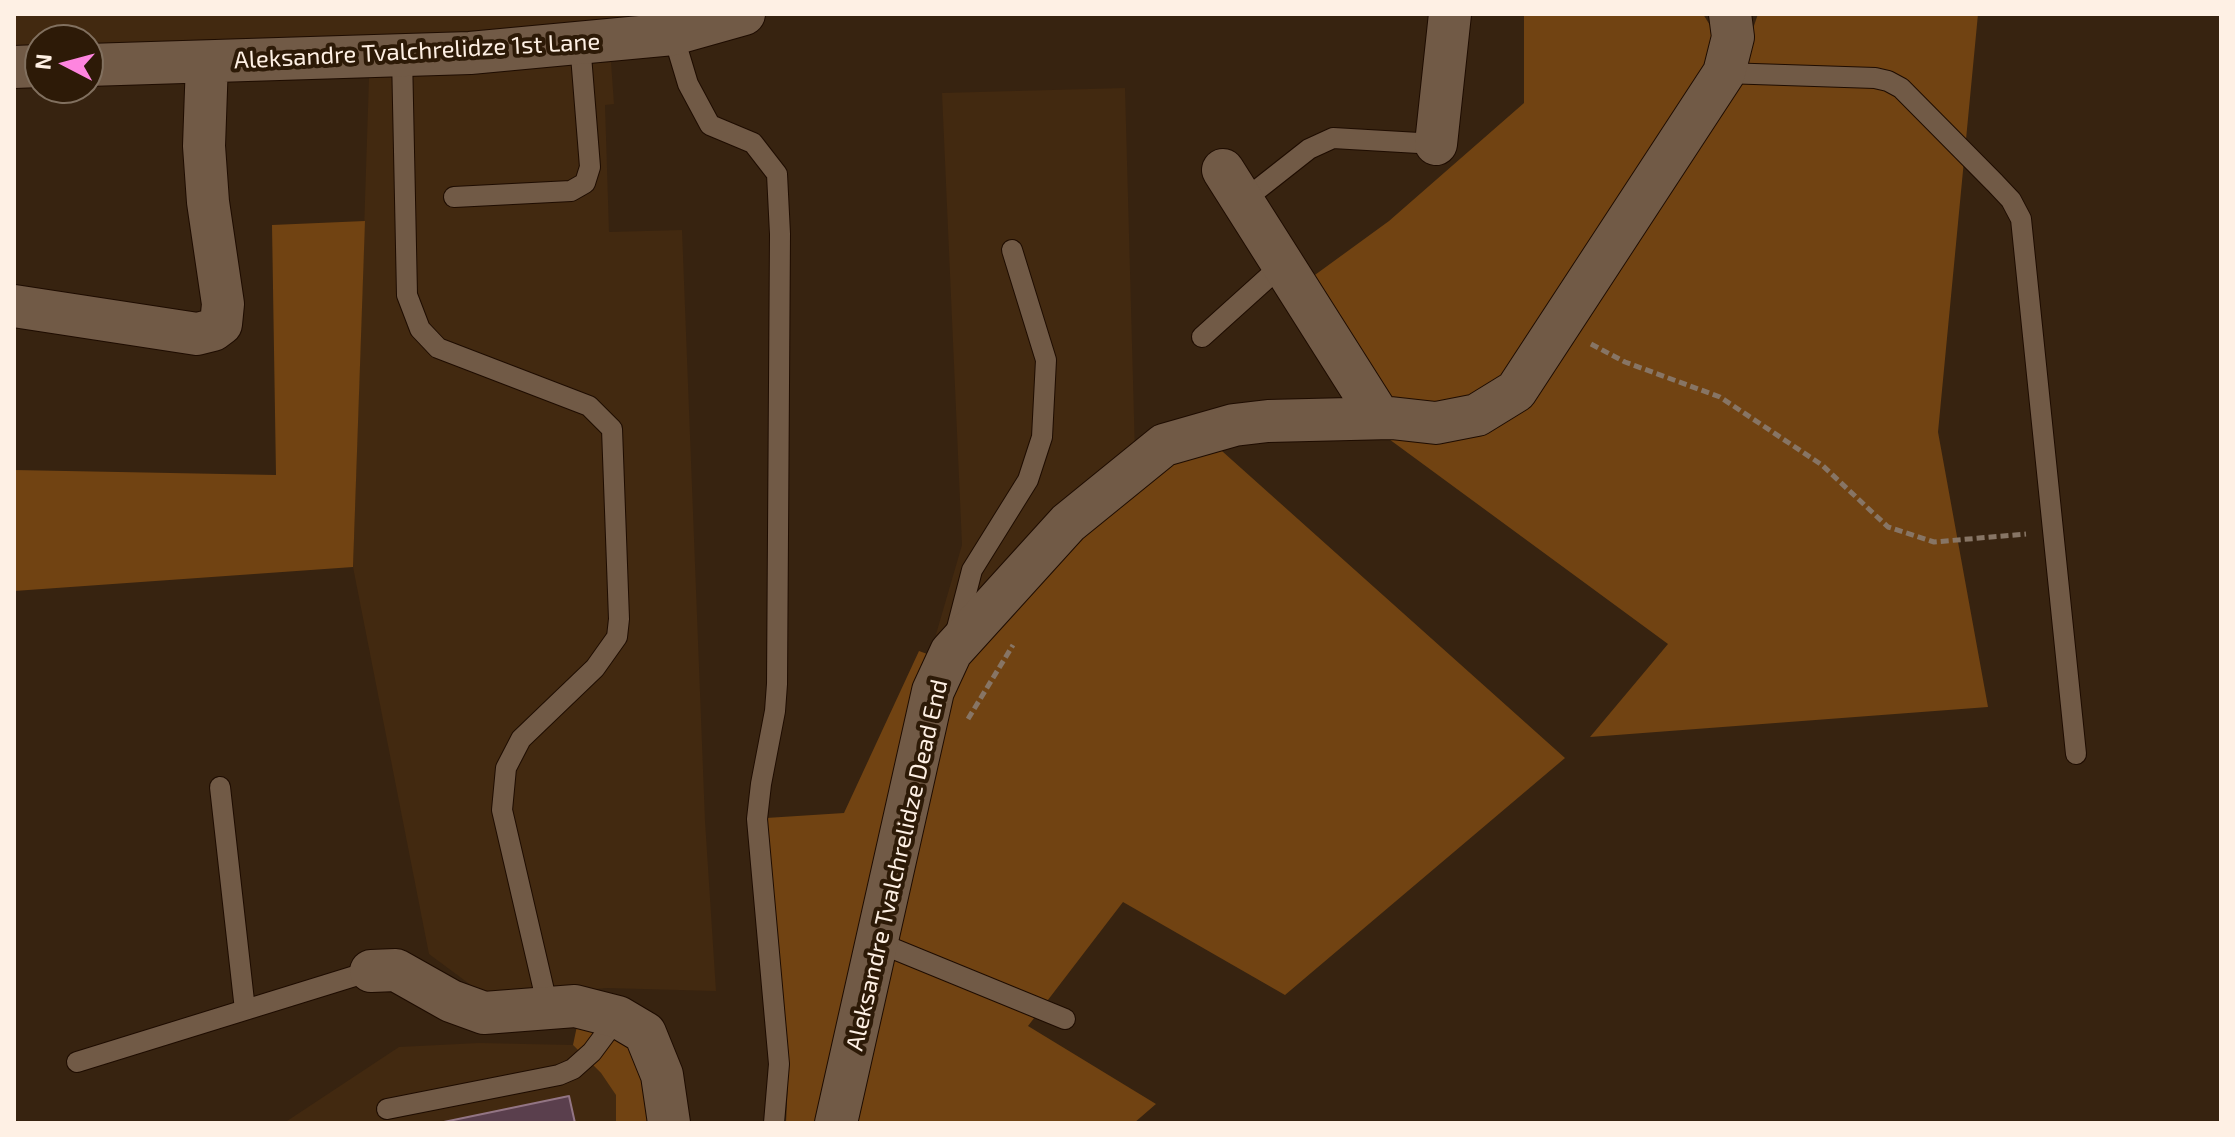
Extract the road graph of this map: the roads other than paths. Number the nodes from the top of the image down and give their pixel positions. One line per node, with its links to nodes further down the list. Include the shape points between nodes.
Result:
1 (744, 14): 4 (street, Aleksandre Tvalchrelidze 1st Lane)
2 (1450, 14): 10 (street)
3 (1730, 14): 9 (street, Aleksandre Tvalchrelidze Dead End, via 1733,37)
4 (673, 34): 5 (street, Aleksandre Tvalchrelidze 1st Lane); 30 (lane, via 688,84 710,125 753,143 777,174 777,684 757,819 779,1064)
5 (580, 43): 6 (street, Aleksandre Tvalchrelidze 1st Lane); 12 (lane, via 590,167 585,183 571,191)
6 (402, 55): 7 (street, Aleksandre Tvalchrelidze 1st Lane); 23 (lane, via 407,295 420,329 438,348 589,406 612,429 617,637 595,668 521,739 506,768 502,810)
7 (207, 62): 8 (street, Aleksandre Tvalchrelidze 1st Lane); 15 (street, via 204,146 221,324 197,334)
8 (104, 65)
9 (1724, 73): 17 (street, Aleksandre Tvalchrelidze Dead End, via 1516,391 1477,415 1436,423); 19 (lane, via 1888,81 1901,88 2011,200 2021,219)
10 (1436, 144): 11 (lane, via 1333,138)
11 (1233, 186): 14 (street)
12 (454, 197)
13 (1012, 250): 18 (lane, via 1046,360 1042,437 1028,480 972,570)
14 (1283, 264): 16 (lane); 17 (street)
15 (14, 306)
16 (1202, 337)
17 (1380, 418): 18 (street, Aleksandre Tvalchrelidze Dead End, via 1234,425 1164,445 1068,523)
18 (951, 652): 21 (street, Aleksandre Tvalchrelidze Dead End, via 933,691)
19 (2076, 754)
20 (220, 787): 24 (lane)
21 (877, 942): 26 (lane); 31 (street, Aleksandre Tvalchrelidze Dead End)
22 (371, 971): 23 (street, via 396,970 484,1013); 24 (lane)
23 (548, 1008): 25 (street, via 575,1006)
24 (245, 1010): 27 (lane)
25 (618, 1017): 28 (lane, via 592,1052 559,1075); 29 (street, via 645,1033 662,1075)
26 (1065, 1019)
27 (77, 1062)
28 (387, 1109)
29 (669, 1123)
30 (774, 1123)
31 (836, 1123)

